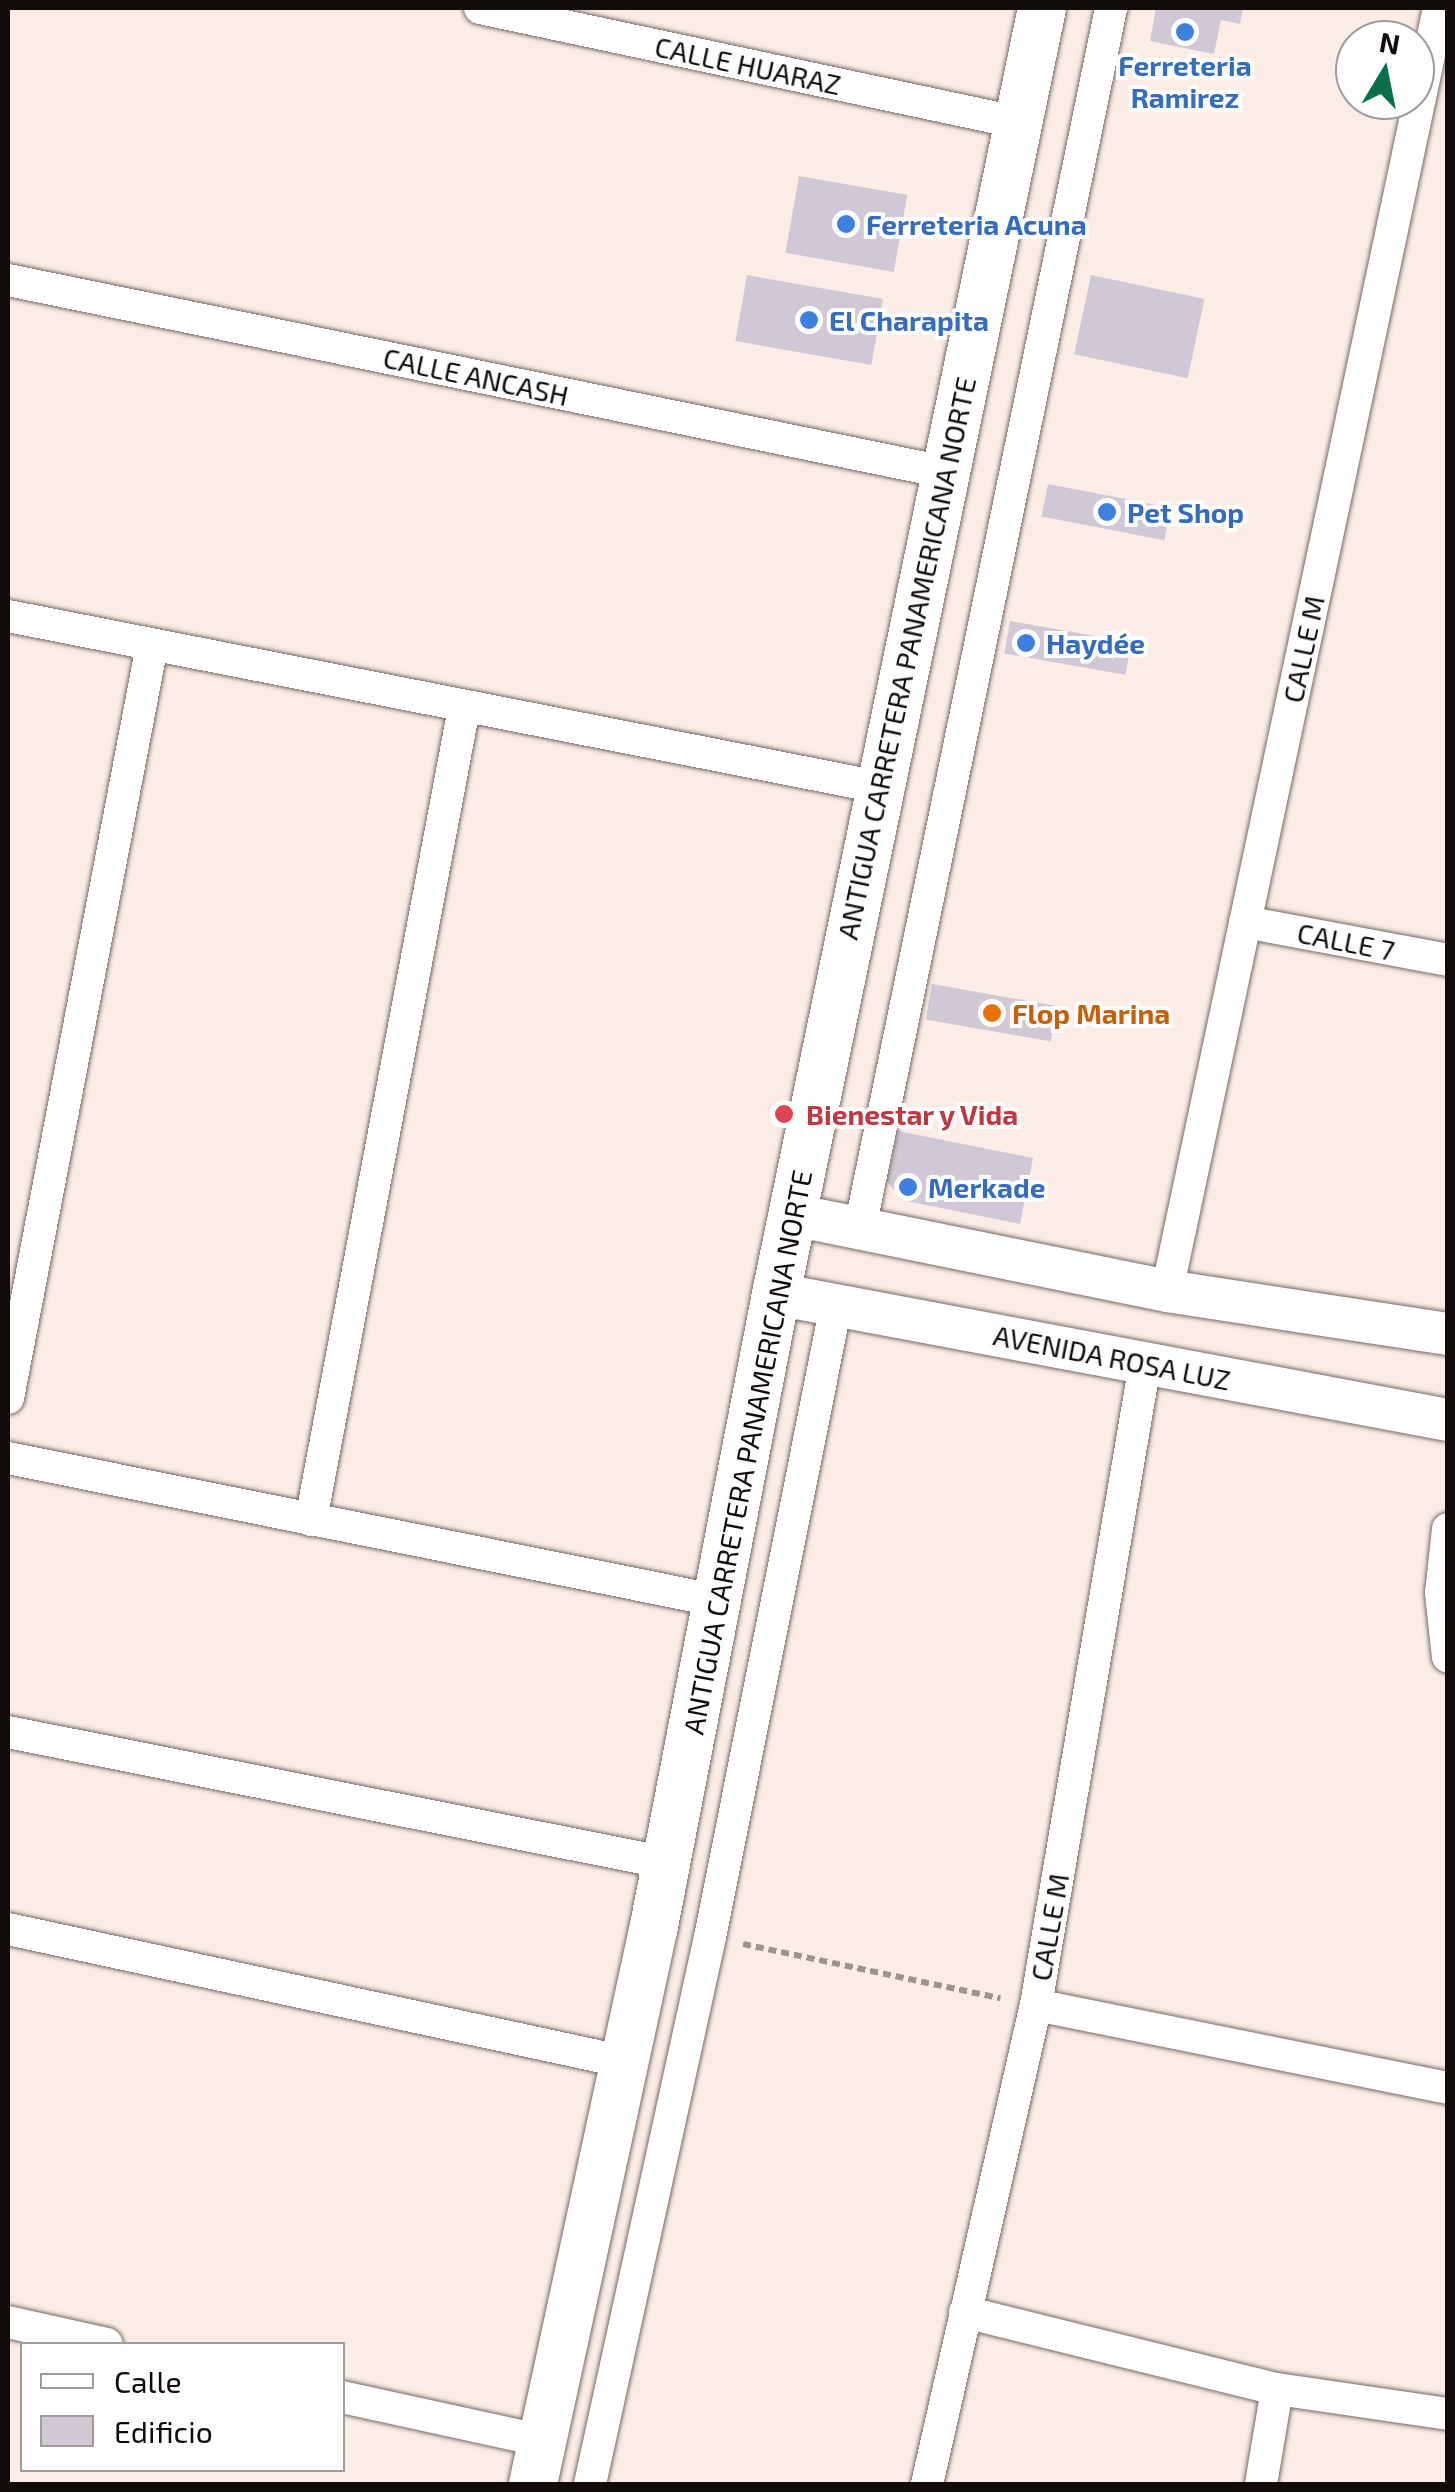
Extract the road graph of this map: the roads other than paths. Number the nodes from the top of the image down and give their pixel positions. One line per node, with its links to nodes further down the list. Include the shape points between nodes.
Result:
1 (480, 8): 5 (street, CALLE HUARAZ)
2 (1042, 8): 5 (main road, ANTIGUA CARRETERA PANAMERICANA NORTE)
3 (1111, 8): 15 (street)
4 (1439, 8): 12 (street, CALLE M)
5 (1016, 122): 7 (main road, ANTIGUA CARRETERA PANAMERICANA NORTE)
6 (8, 280): 7 (street, CALLE ANCASH)
7 (944, 472): 11 (main road, ANTIGUA CARRETERA PANAMERICANA NORTE)
8 (8, 616): 9 (street)
9 (152, 645): 10 (street); 21 (street)
10 (464, 708): 11 (street); 24 (street)
11 (878, 787): 14 (main road, ANTIGUA CARRETERA PANAMERICANA NORTE)
12 (1245, 922): 13 (street, CALLE 7); 16 (street, CALLE M)
13 (1448, 960)
14 (794, 1214): 15 (street); 17 (main road, ANTIGUA CARRETERA PANAMERICANA NORTE)
15 (860, 1228): 16 (street)
16 (1167, 1291): 19 (street)
17 (776, 1294): 18 (street, AVENIDA ROSA LUZ); 26 (main road, ANTIGUA CARRETERA PANAMERICANA NORTE)
18 (836, 1305): 20 (street, AVENIDA ROSA LUZ); 41 (street, via 710,1937)
19 (1448, 1334)
20 (1145, 1364): 22 (street, AVENIDA ROSA LUZ); 31 (street, CALLE M)
21 (8, 1398)
22 (1448, 1420)
23 (8, 1458): 24 (street)
24 (312, 1520): 26 (street)
25 (1448, 1528): 27 (street, via 1441,1592)
26 (718, 1600): 29 (main road, ANTIGUA CARRETERA PANAMERICANA NORTE)
27 (1448, 1657)
28 (8, 1732): 29 (street)
29 (667, 1863): 32 (main road, ANTIGUA CARRETERA PANAMERICANA NORTE)
30 (8, 1929): 32 (street)
31 (1036, 2006): 33 (street); 34 (street, CALLE M)
32 (626, 2062): 40 (main road, ANTIGUA CARRETERA PANAMERICANA NORTE)
33 (1448, 2088)
34 (965, 2312): 37 (street); 42 (street, CALLE M)
35 (8, 2322): 36 (street)
36 (98, 2342)
37 (1276, 2389): 39 (street); 43 (street)
38 (345, 2398): 40 (street)
39 (1448, 2414)
40 (538, 2463)
41 (590, 2484)
42 (927, 2484)
43 (1260, 2484)

